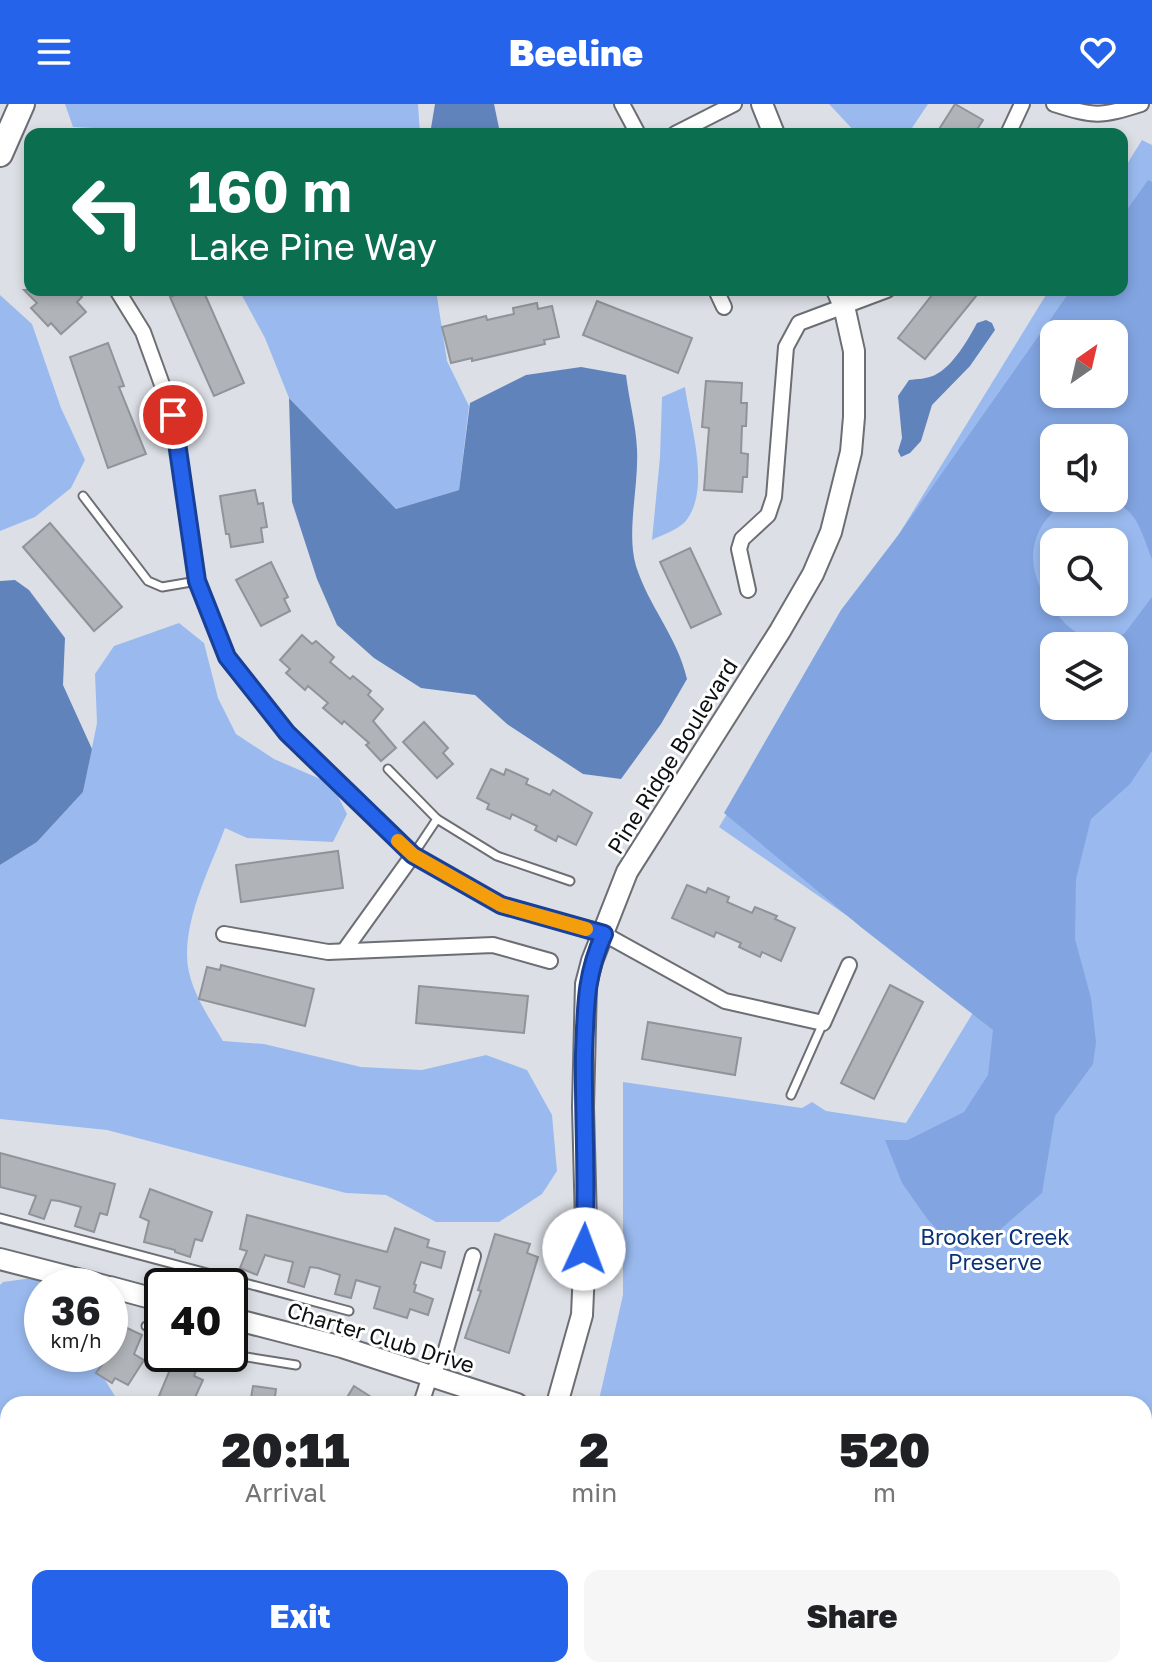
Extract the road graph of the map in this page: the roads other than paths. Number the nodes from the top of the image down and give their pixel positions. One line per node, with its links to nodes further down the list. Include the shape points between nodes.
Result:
1 (22, 104): 12 (main road)
2 (622, 104): 8 (street)
3 (734, 104): 9 (street)
4 (762, 104): 10 (street)
5 (1022, 104): 11 (street)
6 (1054, 104): 7 (street, via 1089,115)
7 (1141, 104)
8 (635, 128)
9 (687, 128)
10 (772, 128)
11 (1011, 128)
12 (0, 154)
13 (121, 296): 18 (street, via 143,332 173,415)
14 (719, 296): 16 (street)
15 (841, 298): 19 (street, via 799,323 786,347 774,497 768,515 742,539 739,549); 25 (street, Pine Ridge Boulevard, via 854,351 854,417 831,532 780,631 627,872)
16 (724, 307)
17 (83, 496): 18 (lane, via 148,581 162,587)
18 (197, 581): 22 (street, via 227,657 278,723)
19 (748, 590)
20 (388, 769): 21 (lane)
21 (437, 819): 22 (lane); 23 (lane, via 497,856)
22 (413, 855): 25 (street, via 501,905); 26 (street)
23 (570, 881)
24 (224, 934): 26 (street)
25 (604, 934): 29 (street, via 725,1001); 44 (street, Pine Ridge Boulevard, via 586,984 582,1315)
26 (344, 951): 27 (street, via 493,945)
27 (550, 961)
28 (849, 965): 29 (street)
29 (823, 1023): 30 (lane)
30 (791, 1095)
31 (0, 1218): 35 (lane)
32 (473, 1256): 41 (street, via 445,1353)
33 (0, 1259): 34 (street)
34 (35, 1268)
35 (188, 1268)
36 (248, 1284): 37 (lane)
37 (349, 1311)
38 (248, 1327): 41 (street, Charter Club Drive, via 342,1347)
39 (248, 1357): 40 (lane)
40 (296, 1365)
41 (430, 1376): 42 (street); 43 (street, Charter Club Drive)
42 (424, 1396)
43 (492, 1396)
44 (559, 1396)

